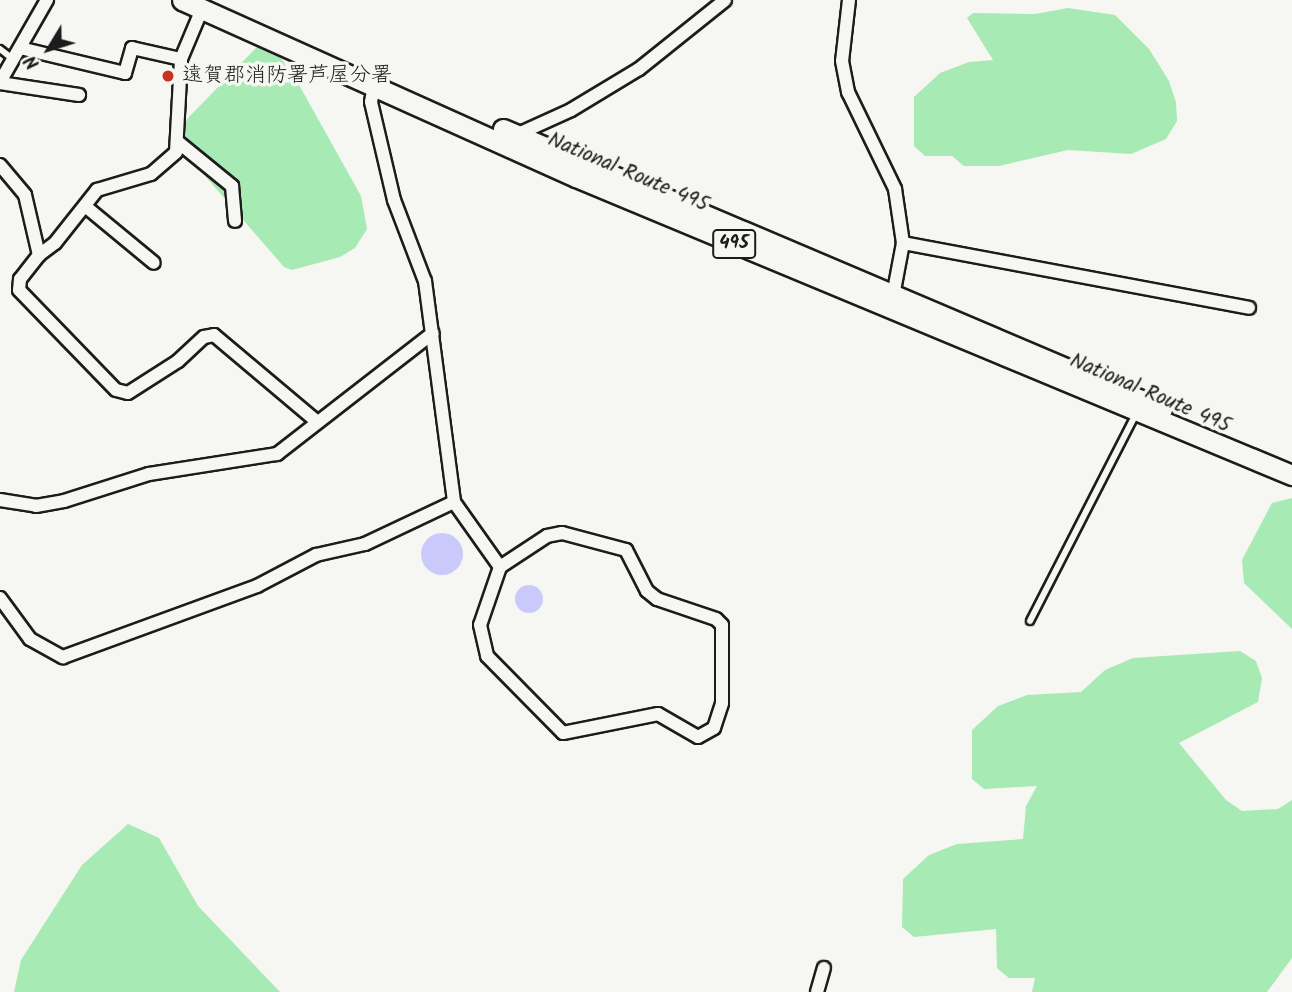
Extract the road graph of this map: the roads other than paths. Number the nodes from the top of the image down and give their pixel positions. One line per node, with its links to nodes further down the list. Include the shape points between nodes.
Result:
1 (47, 0): 7 (street)
2 (182, 0): 5 (highway, National Route 495 / 495)
3 (725, 0): 12 (street, via 639,69 571,110)
4 (849, 0): 17 (street, via 842,61 848,92 895,189)
5 (208, 4): 8 (street); 10 (highway, National Route 495 / 495); 12 (highway, National Route 495 / 495)
6 (0, 49): 7 (lane)
7 (16, 53): 8 (street, via 125,73 132,48); 9 (street)
8 (181, 59): 13 (street)
9 (0, 82): 11 (street)
10 (374, 85): 22 (street, via 371,102 394,200 425,281); 23 (highway, National Route 495 / 495, via 576,177)
11 (79, 95)
12 (516, 135): 20 (highway, National Route 495 / 495)
13 (178, 142): 15 (street, via 176,152 160,169 97,190); 16 (street, via 232,186)
14 (0, 165): 18 (street, via 25,195)
15 (85, 206): 18 (street); 19 (street)
16 (235, 221)
17 (903, 243): 20 (street); 21 (street)
18 (39, 255): 24 (street, via 20,279 19,290 116,390 128,393 178,361 204,337 214,335)
19 (154, 263)
20 (893, 296): 25 (highway, National Route 495 / 495)
21 (1249, 308)
22 (433, 333): 24 (street); 28 (street)
23 (1136, 413): 26 (highway, National Route 495 / 495); 31 (lane)
24 (316, 421): 27 (street, via 277,454 149,474 64,502 36,506)
25 (1292, 463)
26 (1292, 475)
27 (0, 500)
28 (454, 502): 29 (street); 30 (street, via 365,544 316,555 257,586 63,657 30,639)
29 (500, 567): 29 (street, via 480,625 486,656 556,728 563,733 658,714 698,737 714,728 722,703 722,625 657,599 626,550 562,533 547,536)
30 (0, 598)
31 (1030, 621)
32 (824, 968): 33 (street)
33 (817, 992)

